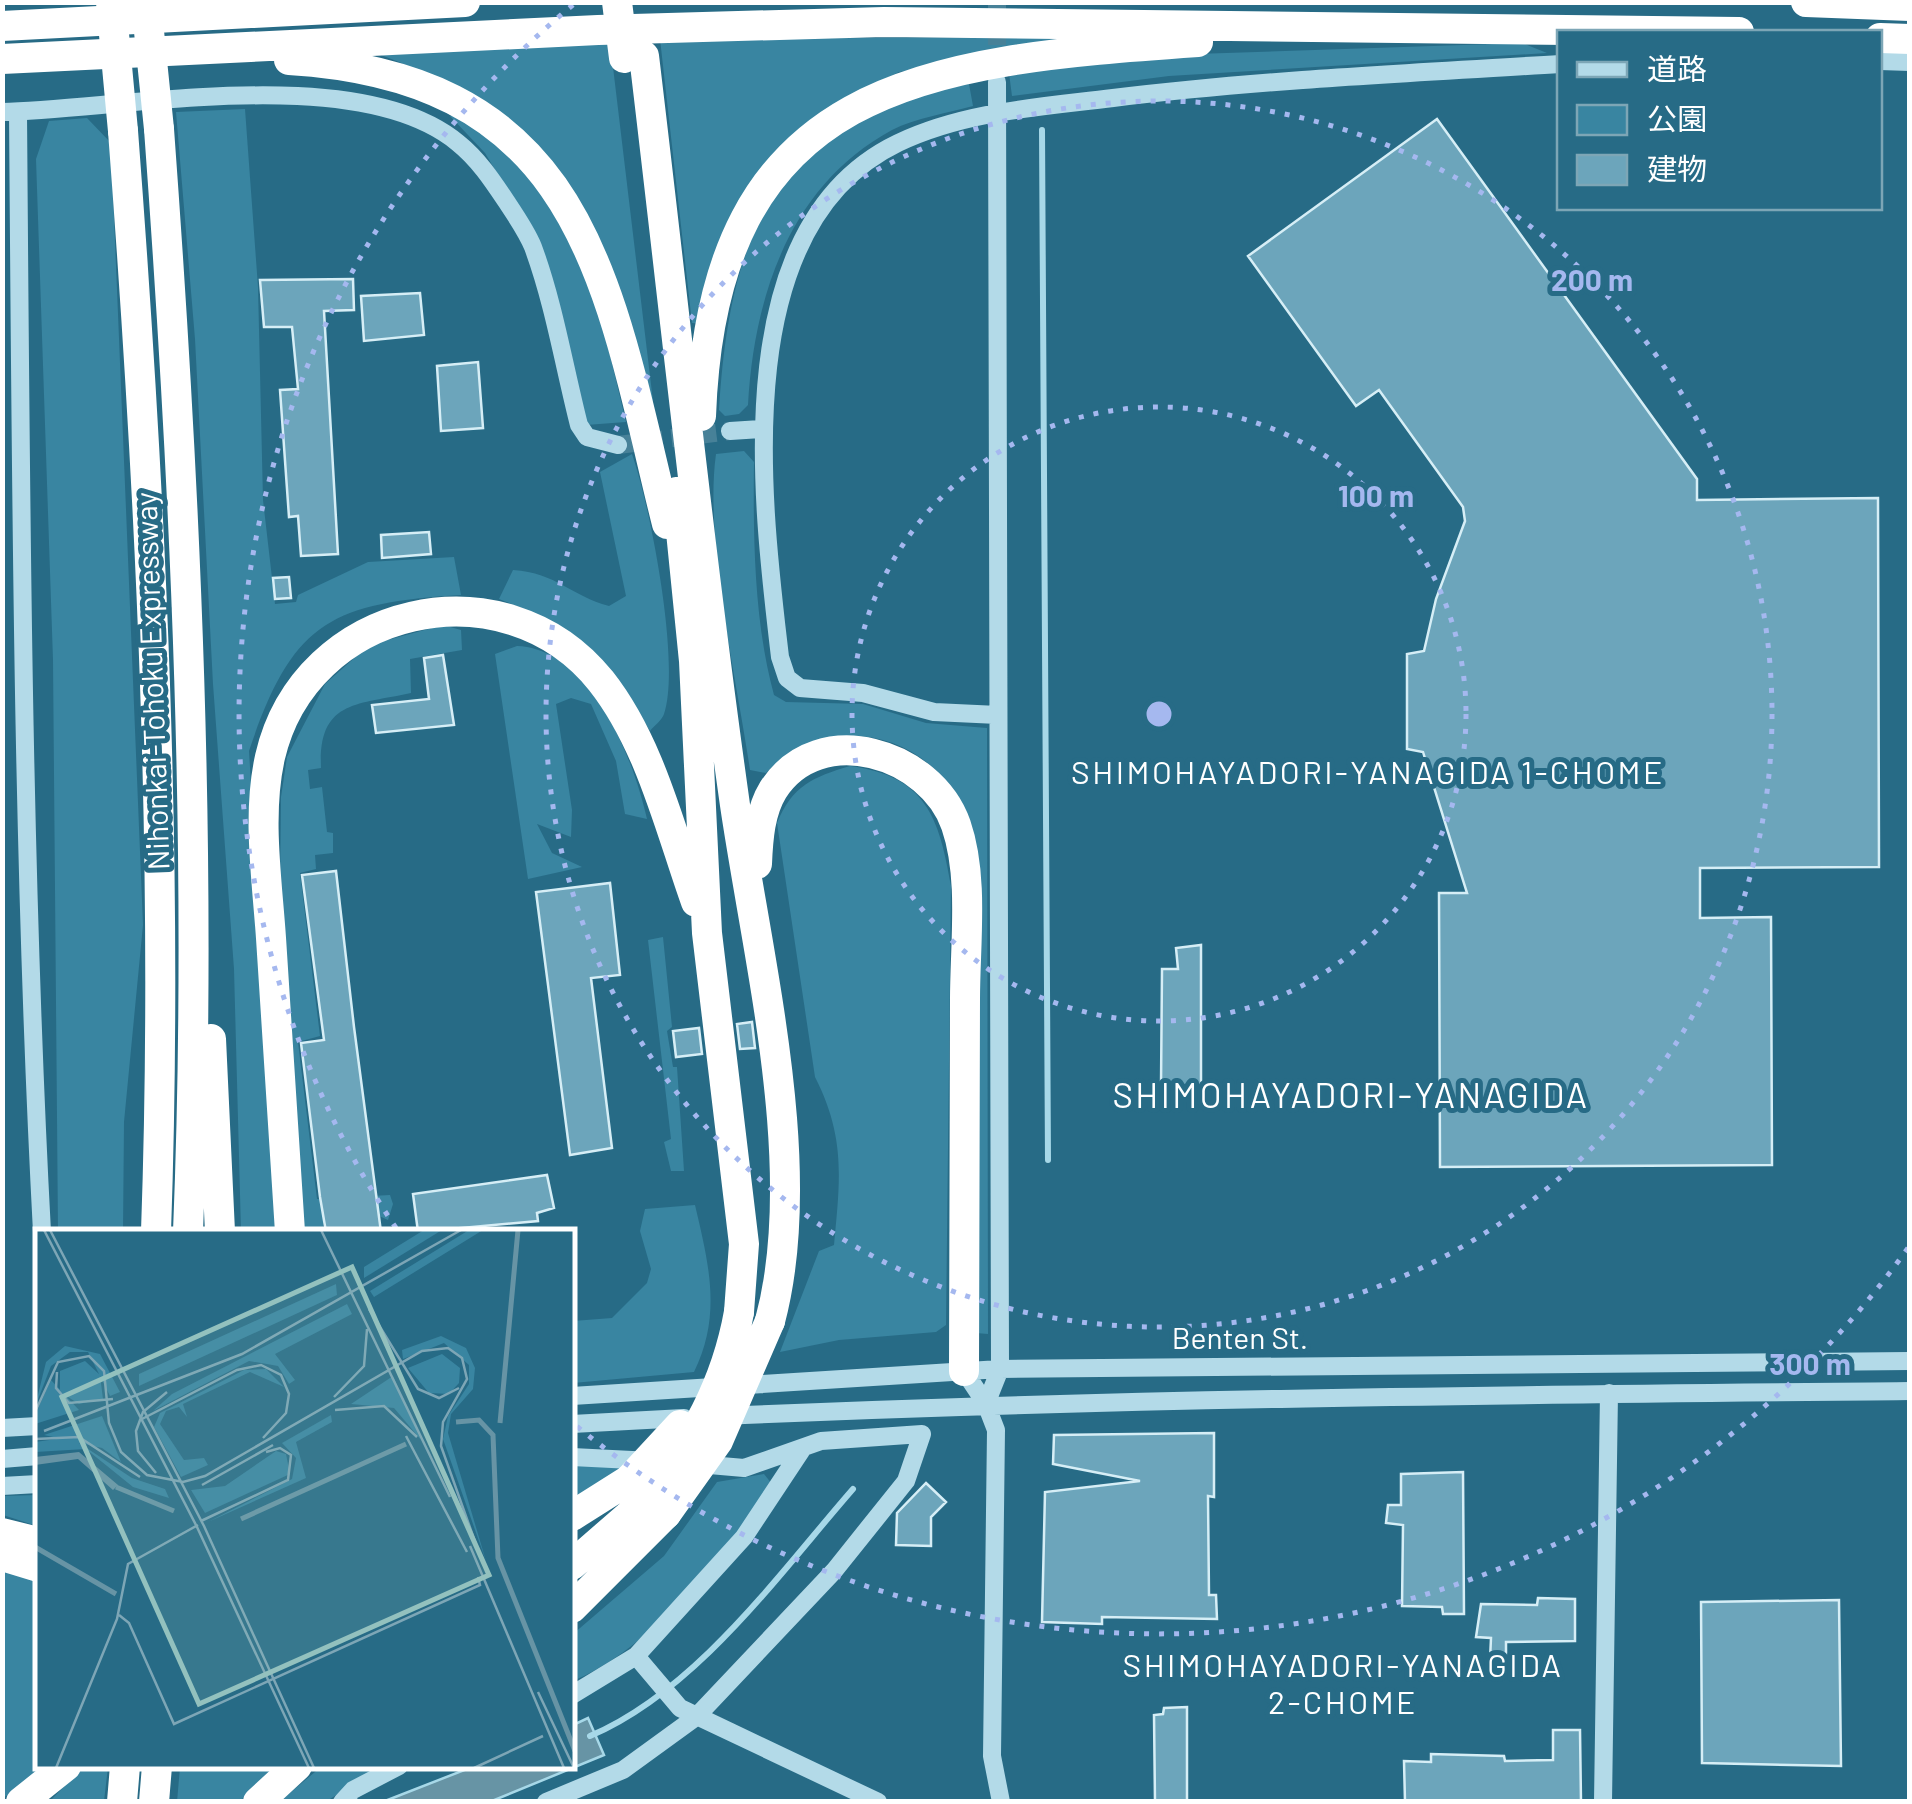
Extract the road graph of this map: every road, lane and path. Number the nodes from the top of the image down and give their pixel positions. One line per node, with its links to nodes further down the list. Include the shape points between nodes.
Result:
1 (111, 2): 33 (highway, Nihonkai-Tohoku Expressway, bridge, via 153,574)
2 (146, 2): 30 (highway, Nihonkai-Tohoku Expressway, bridge, via 178,383)
3 (321, 2): 9 (highway)
4 (465, 2): 9 (highway)
5 (617, 2): 15 (highway, bridge)
6 (637, 2): 15 (highway)
7 (1806, 2): 8 (highway)
8 (1910, 6)
9 (255, 10): 10 (highway)
10 (2, 26)
11 (1420, 26): 12 (highway); 16 (highway, via 884,22); 27 (highway, via 960,68 894,87 837,117 772,179 741,230 718,294 700,410)
12 (1633, 30)
13 (1882, 38): 14 (highway)
14 (1910, 39)
15 (634, 57): 27 (highway); 28 (highway)
16 (2, 59)
17 (1882, 62): 18 (street)
18 (1910, 62)
19 (1557, 64): 23 (street, via 1216,86)
20 (2, 67): 28 (highway, via 244,59 347,65 426,84 498,126 557,190 586,241 615,323)
21 (997, 82): 23 (street)
22 (10, 112): 26 (street, via 297,97 353,100 427,123 484,169 532,244 578,425 587,437); 34 (street, via 24,795)
23 (996, 112): 24 (street, via 897,143 835,193 813,224 781,305); 29 (street)
24 (761, 429): 25 (street); 29 (street, via 776,622 787,678 819,693 863,693 934,712)
25 (730, 431)
26 (618, 445)
27 (703, 540): 31 (highway)
28 (689, 610): 32 (highway)
29 (998, 715): 41 (street)
30 (194, 772): 37 (highway, Nihonkai-Tohoku Expressway); 38 (highway)
31 (756, 927): 42 (highway, via 760,825 772,791 796,768 830,752 866,751 902,763 934,787 956,825 964,882); 56 (highway, bridge, via 786,1206 781,1281 724,1428)
32 (707, 933): 39 (highway, via 637,744 600,681 561,645 510,619 454,610 396,618 339,648 316,670 282,724 266,790); 56 (highway, bridge, via 744,1244 739,1312 726,1375 710,1408)
33 (160, 1046): 35 (highway); 36 (highway, Nihonkai-Tohoku Expressway)
34 (42, 1229)
35 (148, 1229)
36 (156, 1229)
37 (188, 1229)
38 (220, 1229)
39 (290, 1229)
40 (1910, 1361): 41 (street, Benten St.)
41 (1000, 1368): 42 (street, Benten St.); 46 (street)
42 (964, 1371): 45 (street, Benten St.); 46 (street)
43 (1910, 1391): 44 (street, Benten St.)
44 (1609, 1393): 46 (street, Benten St.); 81 (street)
45 (575, 1396)
46 (986, 1404): 47 (street, Benten St.); 80 (street, via 996,1430 992,1756)
47 (575, 1424)
48 (35, 1426): 49 (street)
49 (2, 1428)
50 (801, 1451): 52 (street, via 744,1468); 65 (street, via 744,1537); 67 (street, via 820,1441 922,1434 906,1481 834,1571)
51 (35, 1456): 53 (street)
52 (575, 1457)
53 (2, 1459)
54 (35, 1484): 55 (street)
55 (2, 1486)
56 (648, 1498): 57 (highway); 61 (highway); 63 (highway, via 618,1559); 64 (highway)
57 (575, 1515)
58 (2, 1532): 59 (highway)
59 (35, 1541)
60 (2, 1556): 62 (highway)
61 (575, 1562)
62 (35, 1566)
63 (575, 1588)
64 (575, 1604)
65 (640, 1661): 66 (street); 67 (street)
66 (575, 1693)
67 (688, 1712): 78 (street, via 623,1770); 79 (street)
68 (62, 1769): 73 (highway)
69 (125, 1769): 74 (highway)
70 (157, 1769): 75 (highway)
71 (295, 1769): 76 (highway)
72 (393, 1769): 77 (street)
73 (20, 1802)
74 (122, 1802)
75 (154, 1802)
76 (258, 1802)
77 (342, 1802)
78 (546, 1802)
79 (878, 1802)
80 (1001, 1802)
81 (1603, 1802)

